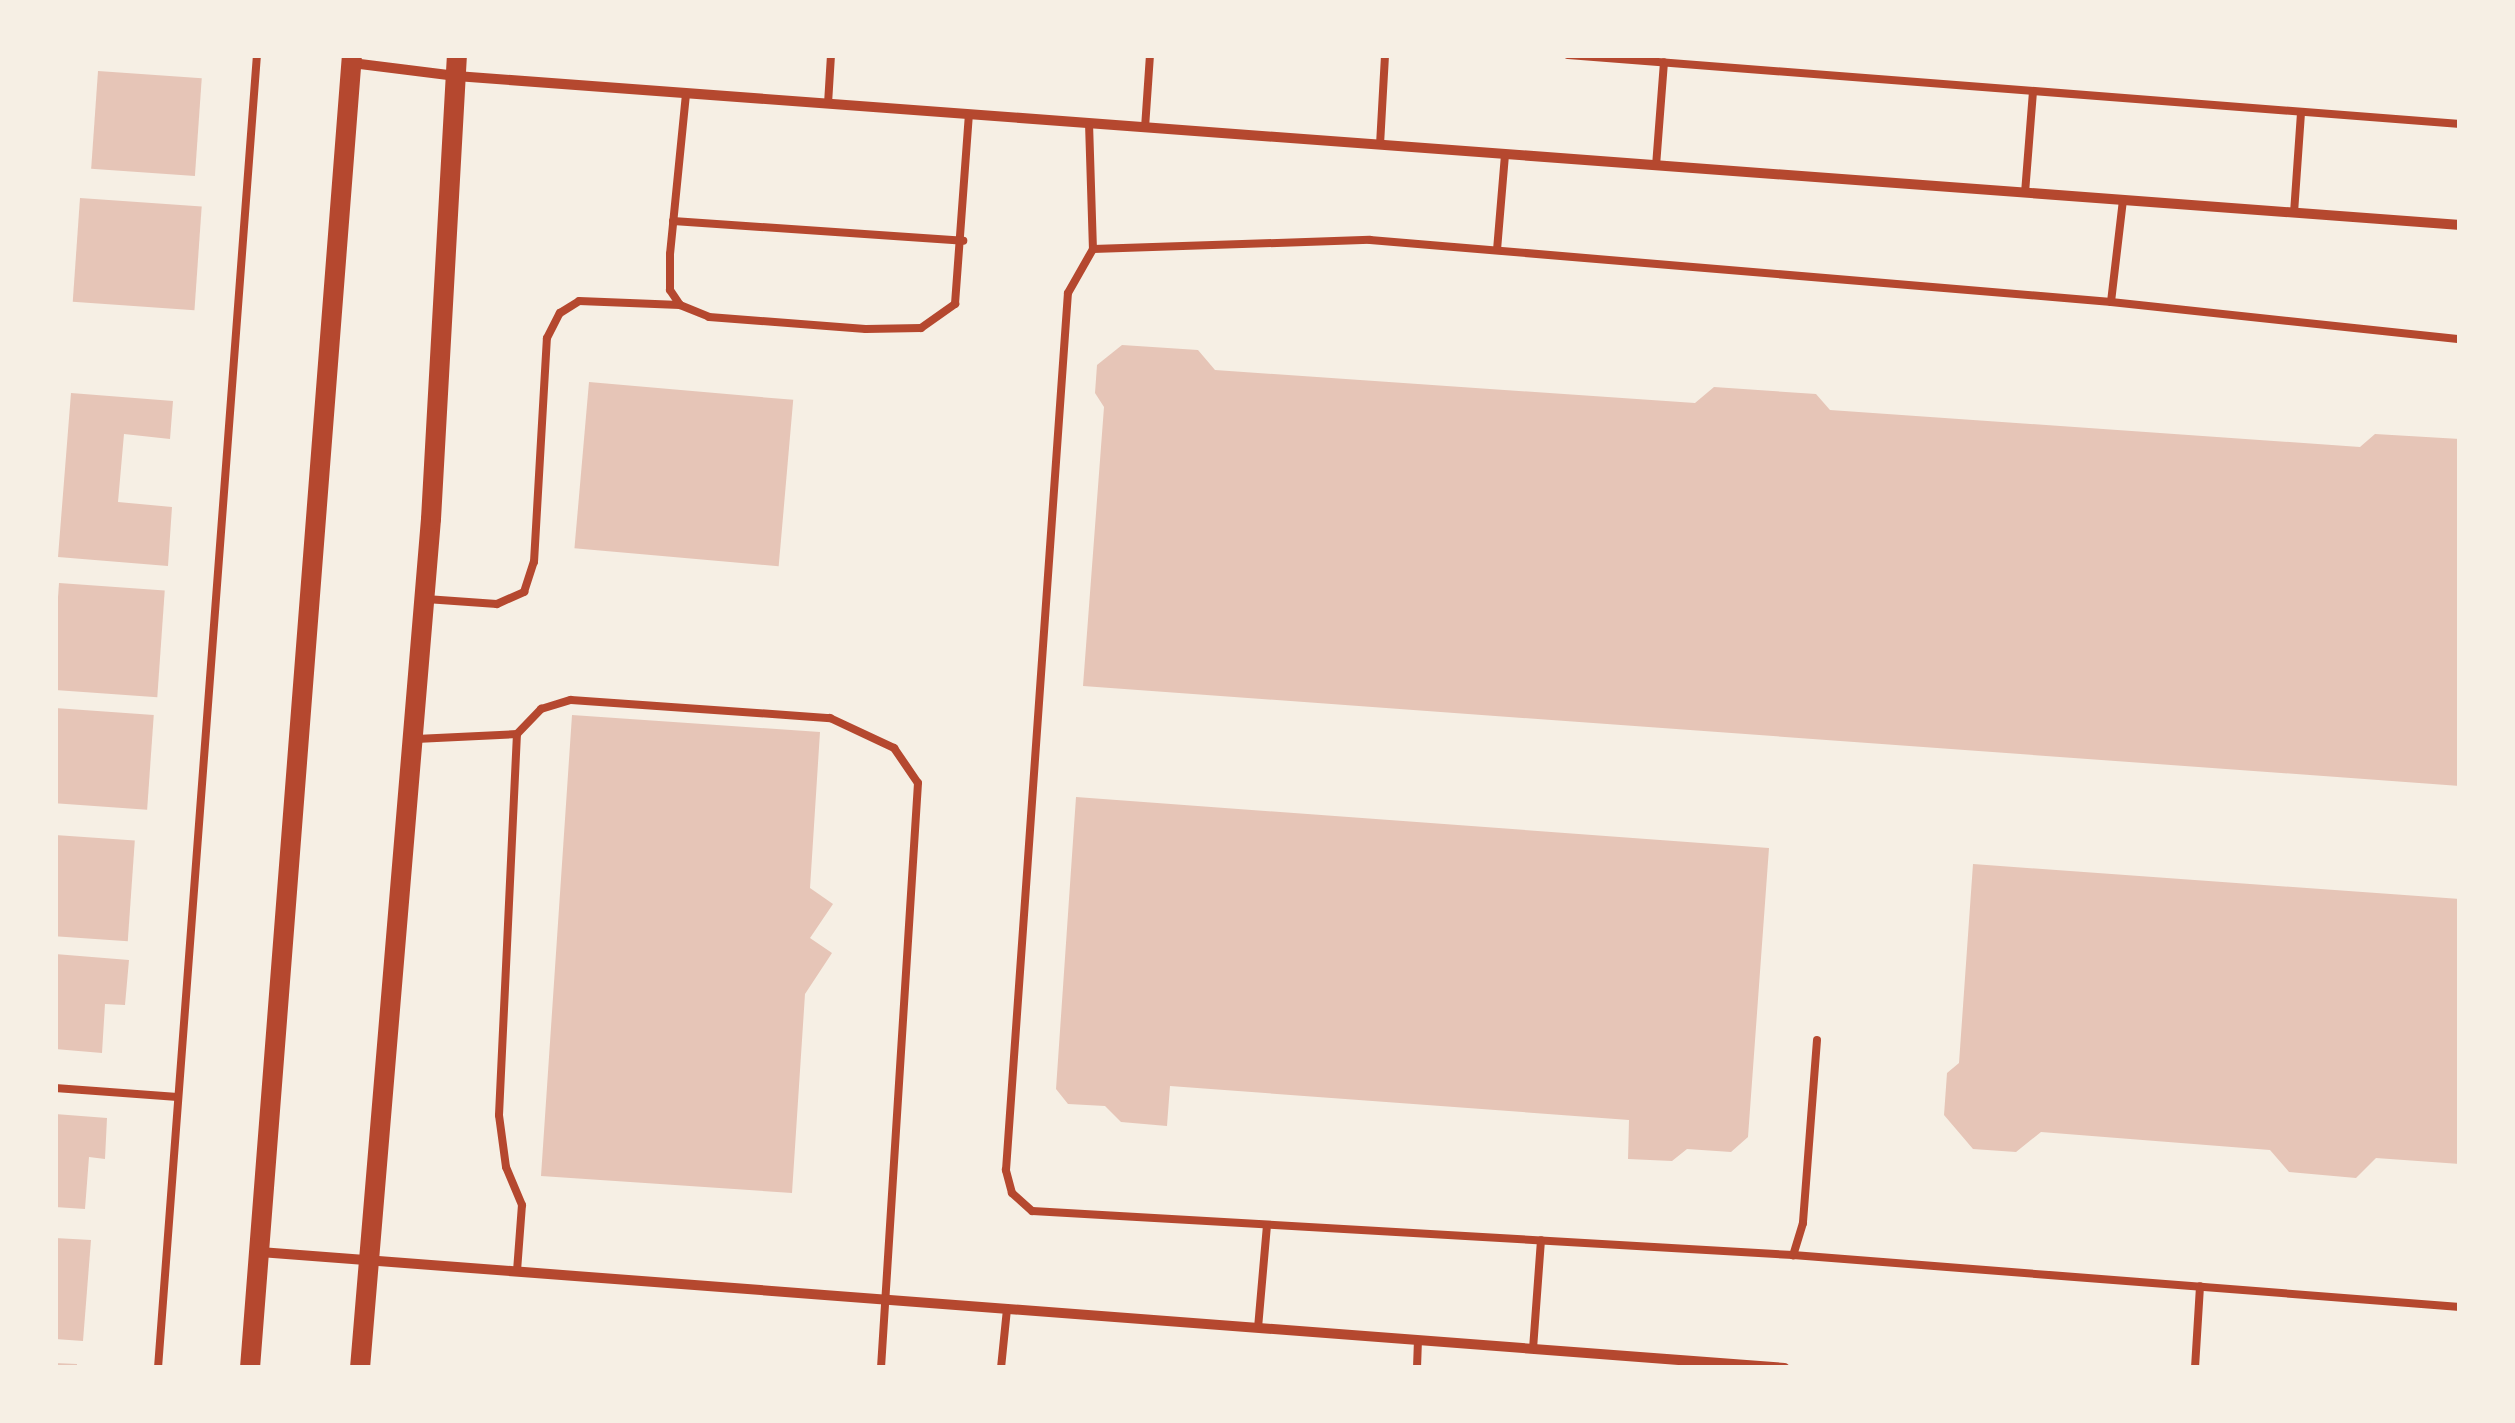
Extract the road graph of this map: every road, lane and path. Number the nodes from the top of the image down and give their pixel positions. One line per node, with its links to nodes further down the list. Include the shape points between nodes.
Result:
1 (257, 55): 36 (lane)
2 (831, 55): 11 (lane)
3 (1150, 55): 16 (lane)
4 (1384, 55): 17 (lane)
5 (1568, 55): 7 (lane)
6 (352, 59): 8 (street); 39 (main road)
7 (1664, 62): 9 (lane); 19 (lane)
8 (457, 66): 10 (street); 31 (main road)
9 (2033, 91): 12 (lane); 20 (lane)
10 (686, 94): 11 (street); 23 (lane)
11 (828, 104): 13 (street)
12 (2301, 112): 15 (lane); 22 (lane)
13 (969, 115): 14 (street); 25 (lane)
14 (1089, 123): 16 (street); 26 (lane)
15 (2460, 124)
16 (1145, 128): 17 (street)
17 (1380, 145): 18 (street)
18 (1505, 154): 19 (street); 27 (lane)
19 (1656, 166): 20 (street)
20 (2025, 193): 21 (street)
21 (2123, 200): 22 (street); 28 (lane)
22 (2294, 213): 24 (street)
23 (674, 221): 25 (lane); 29 (lane, via 670,290)
24 (2460, 225)
25 (963, 241): 29 (lane, via 955,304 921,328 709,317)
26 (1093, 249): 27 (lane, via 1370,240); 37 (lane, via 1068,293 1006,1170 1012,1193 1032,1211)
27 (1497, 250): 28 (lane)
28 (2111, 302): 30 (lane)
29 (680, 305): 31 (lane, via 579,301 560,313 547,338 534,562 524,592 497,604)
30 (2460, 339)
31 (424, 599): 33 (main road)
32 (517, 734): 33 (lane); 42 (lane, via 499,1115 506,1167 522,1205); 44 (lane, via 540,709 571,700 830,718 894,748 918,784)
33 (412, 740): 41 (main road)
34 (1817, 1040): 40 (lane, via 1803,1223)
35 (55, 1088): 36 (lane)
36 (178, 1097): 50 (lane)
37 (1266, 1225): 38 (lane); 47 (lane)
38 (1541, 1240): 40 (lane); 49 (lane)
39 (258, 1252): 41 (street); 51 (main road)
40 (1793, 1255): 43 (lane)
41 (368, 1260): 42 (street); 52 (main road)
42 (517, 1272): 44 (street)
43 (2200, 1286): 45 (lane); 57 (lane)
44 (886, 1300): 46 (street); 53 (lane)
45 (2460, 1307)
46 (1007, 1309): 47 (street); 54 (lane)
47 (1258, 1328): 48 (street)
48 (1418, 1340): 49 (street); 55 (lane)
49 (1533, 1348): 56 (street)
50 (158, 1368)
51 (250, 1368)
52 (360, 1368)
53 (880, 1368)
54 (1001, 1368)
55 (1417, 1368)
56 (1786, 1368)
57 (2195, 1368)

